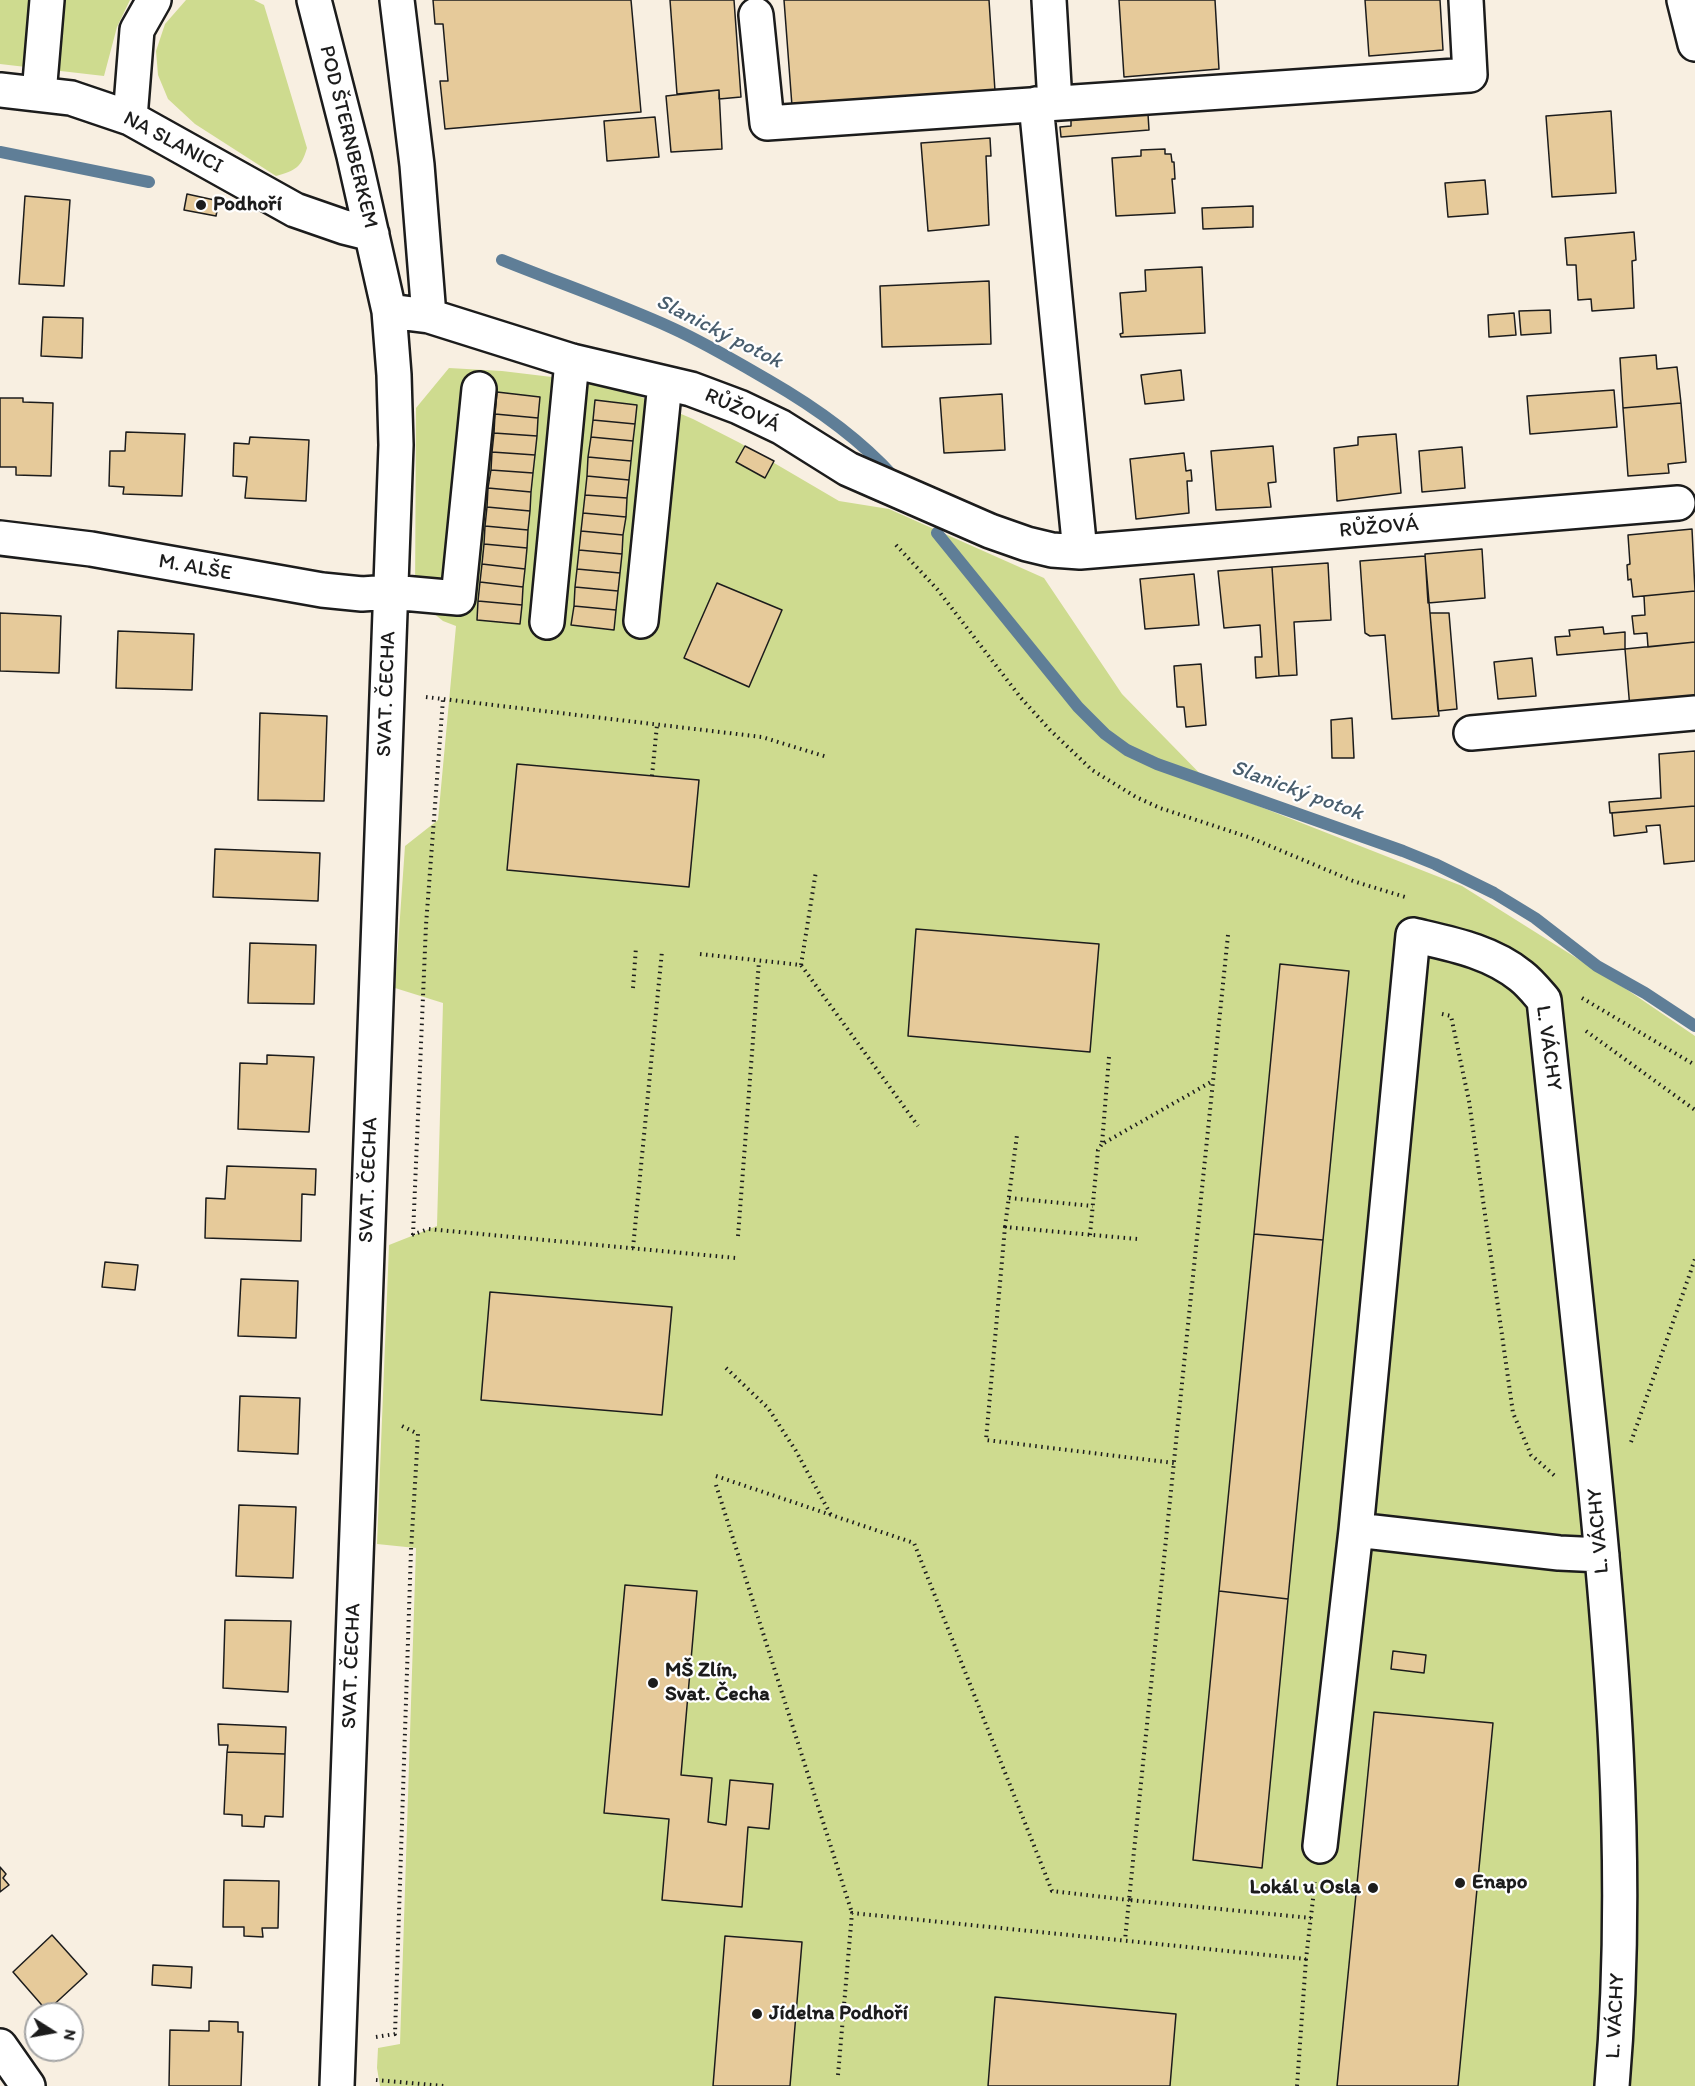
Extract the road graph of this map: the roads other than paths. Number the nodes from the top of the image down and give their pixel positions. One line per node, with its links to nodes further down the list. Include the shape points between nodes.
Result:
1 (46, 0): 11 (street)
2 (154, 0): 13 (street, via 137,30)
3 (314, 0): 14 (street, POD ŠTERNBERKEM)
4 (397, 0): 17 (street, via 417,165)
5 (1049, 0): 12 (street)
6 (1466, 0): 12 (street, via 1470,75)
7 (1684, 0): 9 (street)
8 (756, 15): 12 (street, via 767,123)
9 (1695, 44)
10 (0, 90): 11 (street, NA SLANICI)
11 (39, 94): 13 (street, NA SLANICI, via 71,98)
12 (1046, 104): 23 (street)
13 (130, 118): 14 (street, NA SLANICI, via 295,210)
14 (372, 234): 15 (street, POD ŠTERNBERKEM)
15 (381, 275): 16 (street, SVAT. ČECHA)
16 (389, 311): 17 (street, RŮŽOVÁ); 24 (street, SVAT. ČECHA, via 396,445)
17 (429, 316): 18 (street, RŮŽOVÁ)
18 (572, 362): 19 (street, RŮŽOVÁ); 26 (street)
19 (665, 383): 23 (street, RŮŽOVÁ, via 739,407 782,427 848,469 990,531 1052,550); 25 (street)
20 (479, 389): 24 (street, M. ALŠE, via 458,598)
21 (1678, 503): 23 (street, RŮŽOVÁ)
22 (0, 538): 24 (street, M. ALŠE, via 91,549 322,590)
23 (1080, 552)
24 (391, 592): 34 (street, SVAT. ČECHA)
25 (641, 621)
26 (547, 622)
27 (1695, 713): 28 (street)
28 (1471, 733)
29 (1356, 1530): 30 (street); 30 (street, L. VÁCHY, via 1413,935 1465,947 1499,961 1544,999); 31 (street, L. VÁCHY)
30 (1602, 1555): 35 (street, L. VÁCHY, via 1618,1829 1619,1943)
31 (1320, 1846)
32 (0, 2046): 33 (street)
33 (28, 2086)
34 (337, 2086)
35 (1612, 2086)

